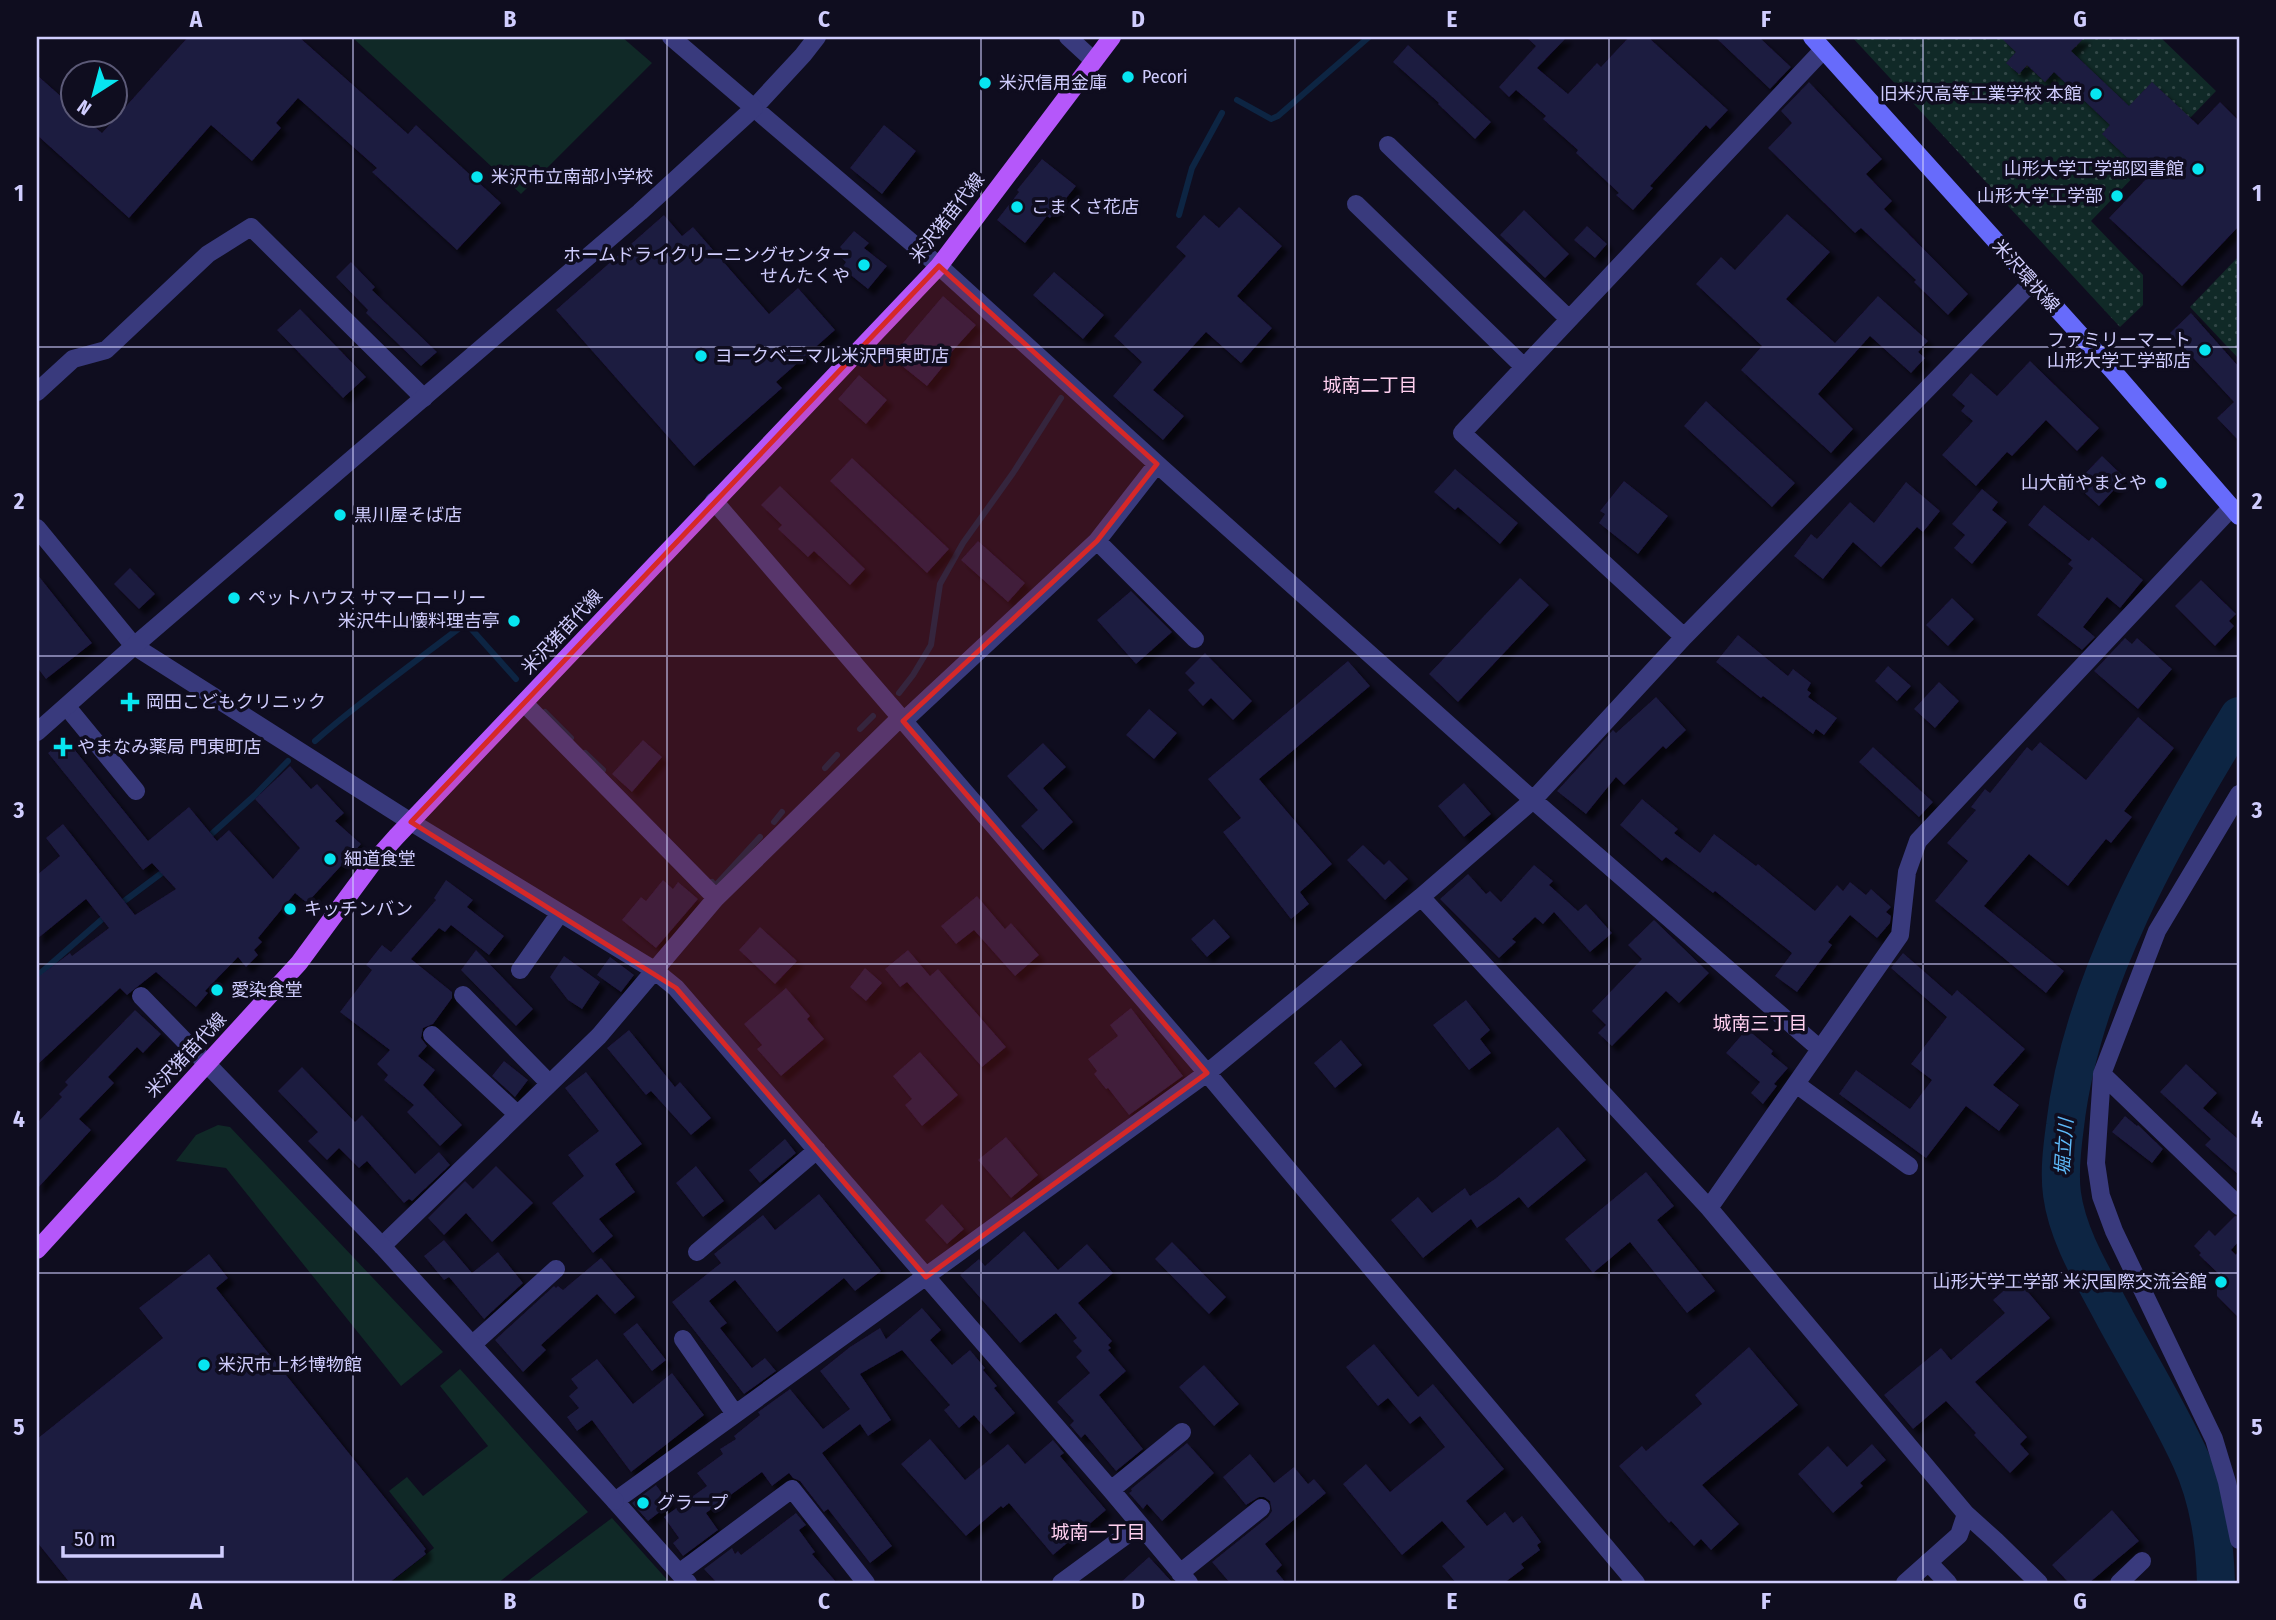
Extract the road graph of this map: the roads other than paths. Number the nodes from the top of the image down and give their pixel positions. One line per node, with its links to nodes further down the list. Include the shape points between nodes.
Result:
1 (673, 37): 7 (street)
2 (817, 37): 7 (street)
3 (1068, 37): 6 (street)
4 (1112, 37): 6 (main road, 米沢猪苗代線)
5 (1817, 43): 11 (main road, 米沢環状線); 12 (street)
6 (1093, 60): 10 (main road, 米沢猪苗代線)
7 (754, 108): 10 (street); 15 (street)
8 (1388, 145): 12 (street)
9 (1356, 204): 13 (street)
10 (939, 266): 16 (street); 17 (main road, 米沢猪苗代線)
11 (2031, 283): 18 (main road, 米沢環状線); 21 (street)
12 (1569, 320): 13 (street)
13 (1524, 368): 21 (street, via 1462,433)
14 (37, 392): 15 (street, via 73,359 106,350 208,254 251,227)
15 (424, 398): 23 (street)
16 (1157, 464): 20 (street); 30 (street)
17 (714, 501): 24 (main road, 米沢猪苗代線); 26 (street)
18 (2235, 511): 40 (street, via 1917,841 1907,872 1900,935)
19 (37, 528): 23 (street)
20 (1097, 541): 22 (street); 26 (street, via 910,715)
21 (1684, 637): 30 (street)
22 (1195, 639)
23 (134, 646): 25 (street); 31 (street)
24 (524, 704): 31 (main road, 米沢猪苗代線); 33 (street)
25 (67, 707): 27 (street); 28 (street)
26 (900, 718): 33 (street); 42 (street)
27 (37, 732)
28 (136, 791)
29 (2239, 794): 43 (street, via 2157,931)
30 (1533, 800): 32 (street); 40 (street)
31 (411, 822): 34 (street); 41 (main road, 米沢猪苗代線, via 372,864 299,963)
32 (1421, 897): 42 (street); 50 (street)
33 (716, 898): 36 (street)
34 (559, 913): 35 (street); 36 (street)
35 (520, 970)
36 (654, 970): 44 (street, via 599,1037); 47 (street, via 677,988)
37 (463, 995): 44 (street)
38 (141, 996): 41 (street)
39 (432, 1035): 46 (street)
40 (1820, 1049): 45 (street)
41 (206, 1063): 51 (street); 52 (main road, 米沢猪苗代線)
42 (1207, 1073): 55 (street); 72 (street)
43 (2102, 1074): 49 (street); 65 (street, via 2096,1163 2101,1196 2214,1439)
44 (549, 1083): 46 (street)
45 (1796, 1084): 48 (street); 50 (street)
46 (517, 1114): 51 (street)
47 (817, 1150): 53 (street); 55 (street)
48 (1909, 1166)
49 (2239, 1206)
50 (1709, 1208): 63 (street)
51 (382, 1246): 57 (street)
52 (37, 1250)
53 (697, 1252)
54 (555, 1269): 57 (street)
55 (926, 1278): 58 (street); 60 (street)
56 (683, 1339): 58 (street)
57 (473, 1344): 61 (street)
58 (735, 1415): 61 (street)
59 (1182, 1432): 60 (street)
60 (1111, 1490): 64 (street)
61 (615, 1501): 68 (street)
62 (1261, 1508): 69 (street)
63 (1966, 1514): 67 (street, via 1959,1535); 75 (street)
64 (1140, 1525): 69 (street); 71 (street)
65 (2239, 1540)
66 (2142, 1561): 76 (street)
67 (1928, 1562): 73 (street); 74 (street)
68 (683, 1578): 70 (street, via 792,1489)
69 (1184, 1578)
70 (866, 1583)
71 (1061, 1583)
72 (1636, 1583)
73 (1905, 1583)
74 (1948, 1583)
75 (2039, 1583)
76 (2119, 1583)

